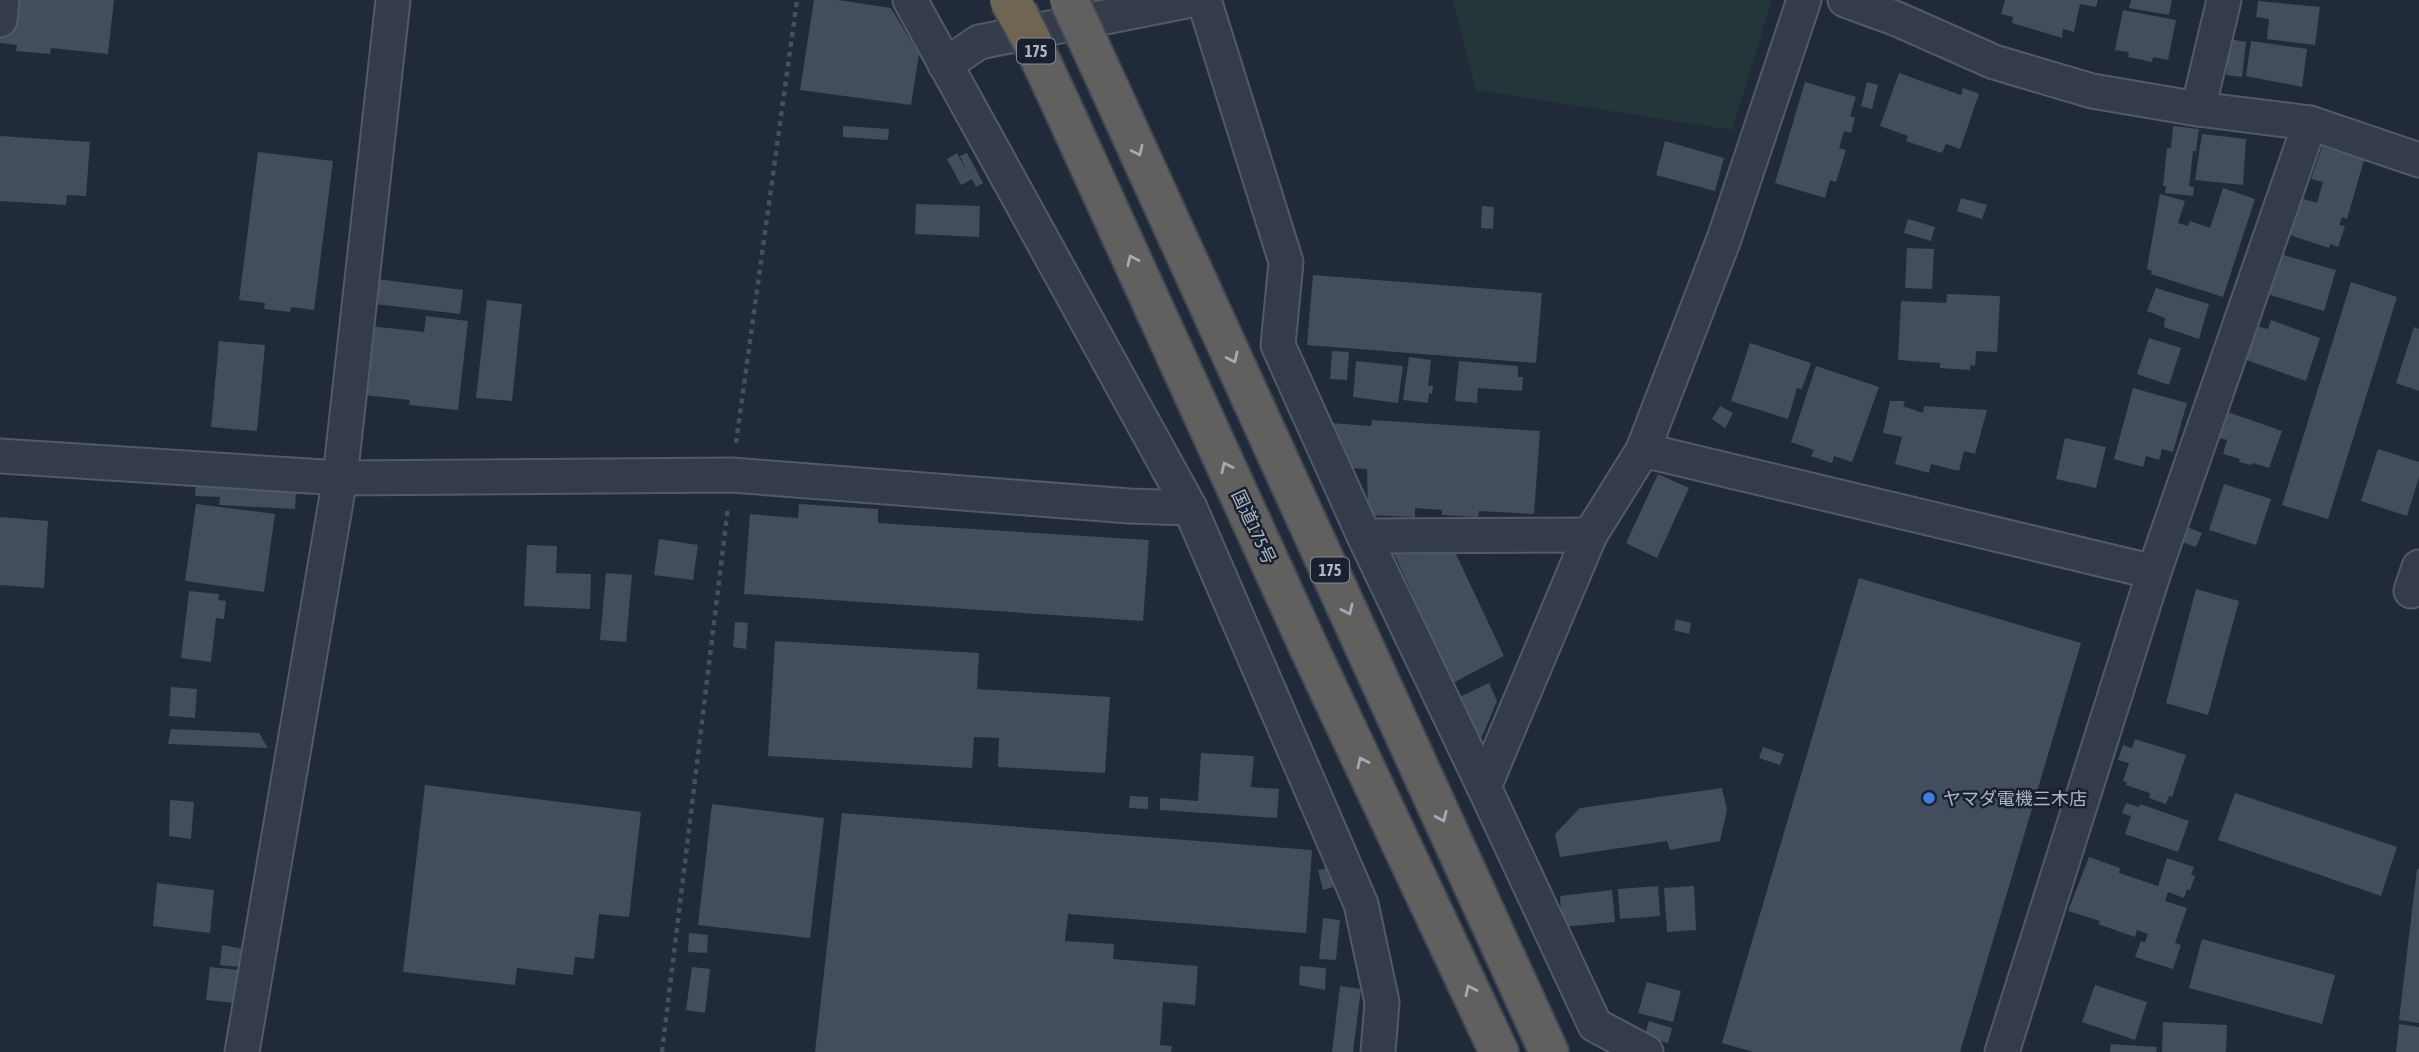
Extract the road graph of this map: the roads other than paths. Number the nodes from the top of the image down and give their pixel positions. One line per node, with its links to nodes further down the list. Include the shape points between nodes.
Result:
1 (2, 0): 12 (street)
2 (393, 0): 19 (street)
3 (910, 0): 13 (street)
4 (1011, 0): 27 (highway, 国道175号 / 175, one-way to 4, bridge)
5 (1069, 0): 28 (highway, 175, one-way to 28, bridge)
6 (1191, 0): 13 (street, via 979,42)
7 (1204, 0): 22 (street, via 1286,262 1278,345)
8 (1804, 0): 17 (street, via 1724,240)
9 (1845, 0): 11 (street)
10 (2224, 0): 14 (street)
11 (1900, 10): 14 (street, via 1994,62 2092,91)
12 (0, 20)
13 (945, 65): 20 (street)
14 (2198, 109): 15 (street)
15 (2310, 123): 16 (street); 23 (street)
16 (2419, 160)
17 (1643, 450): 21 (street); 23 (street)
18 (0, 456): 19 (street)
19 (340, 478): 20 (street, via 732,475); 25 (street)
20 (1190, 508): 26 (street, via 1361,904 1382,1002)
21 (1590, 535): 22 (street); 24 (street)
22 (1364, 536): 24 (street)
23 (2154, 572): 30 (street)
24 (1484, 786): 29 (street, via 1595,1026)
25 (242, 1052)
26 (1378, 1052)
27 (1499, 1052)
28 (1549, 1052)
29 (1646, 1052)
30 (2002, 1052)

